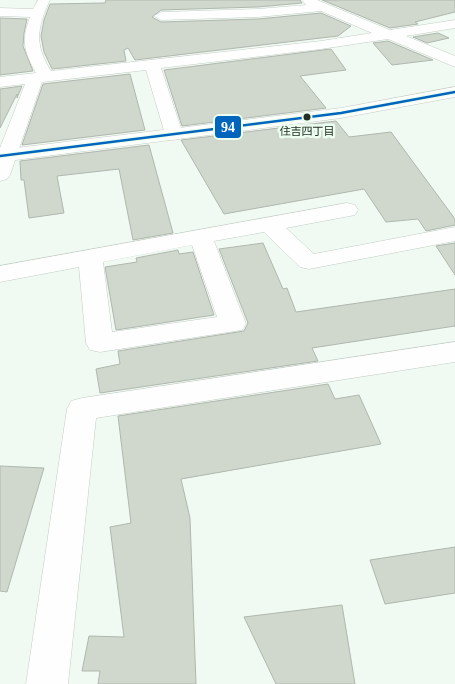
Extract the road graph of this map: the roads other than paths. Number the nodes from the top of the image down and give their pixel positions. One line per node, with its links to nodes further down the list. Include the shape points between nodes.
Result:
1 (304, 0): 3 (street)
2 (40, 6): 4 (street); 10 (street, via 31,38)
3 (324, 7): 5 (street); 7 (street)
4 (0, 12)
5 (161, 16)
6 (452, 25): 7 (street)
7 (390, 35): 8 (street); 9 (street)
8 (455, 62)
9 (152, 65): 10 (street); 13 (street)
10 (40, 78): 11 (street); 14 (street)
11 (0, 82)
12 (455, 92): 13 (street, via 342,113)
13 (174, 134): 14 (street)
14 (4, 156): 15 (street)
15 (0, 175)
16 (347, 210): 17 (street)
17 (269, 224): 18 (street, via 308,262); 19 (street)
18 (455, 234)
19 (200, 237): 20 (street); 20 (street, via 233,324 100,344)
20 (90, 258): 21 (street)
21 (0, 274)
22 (455, 352): 23 (street, via 82,409)
23 (47, 684)

